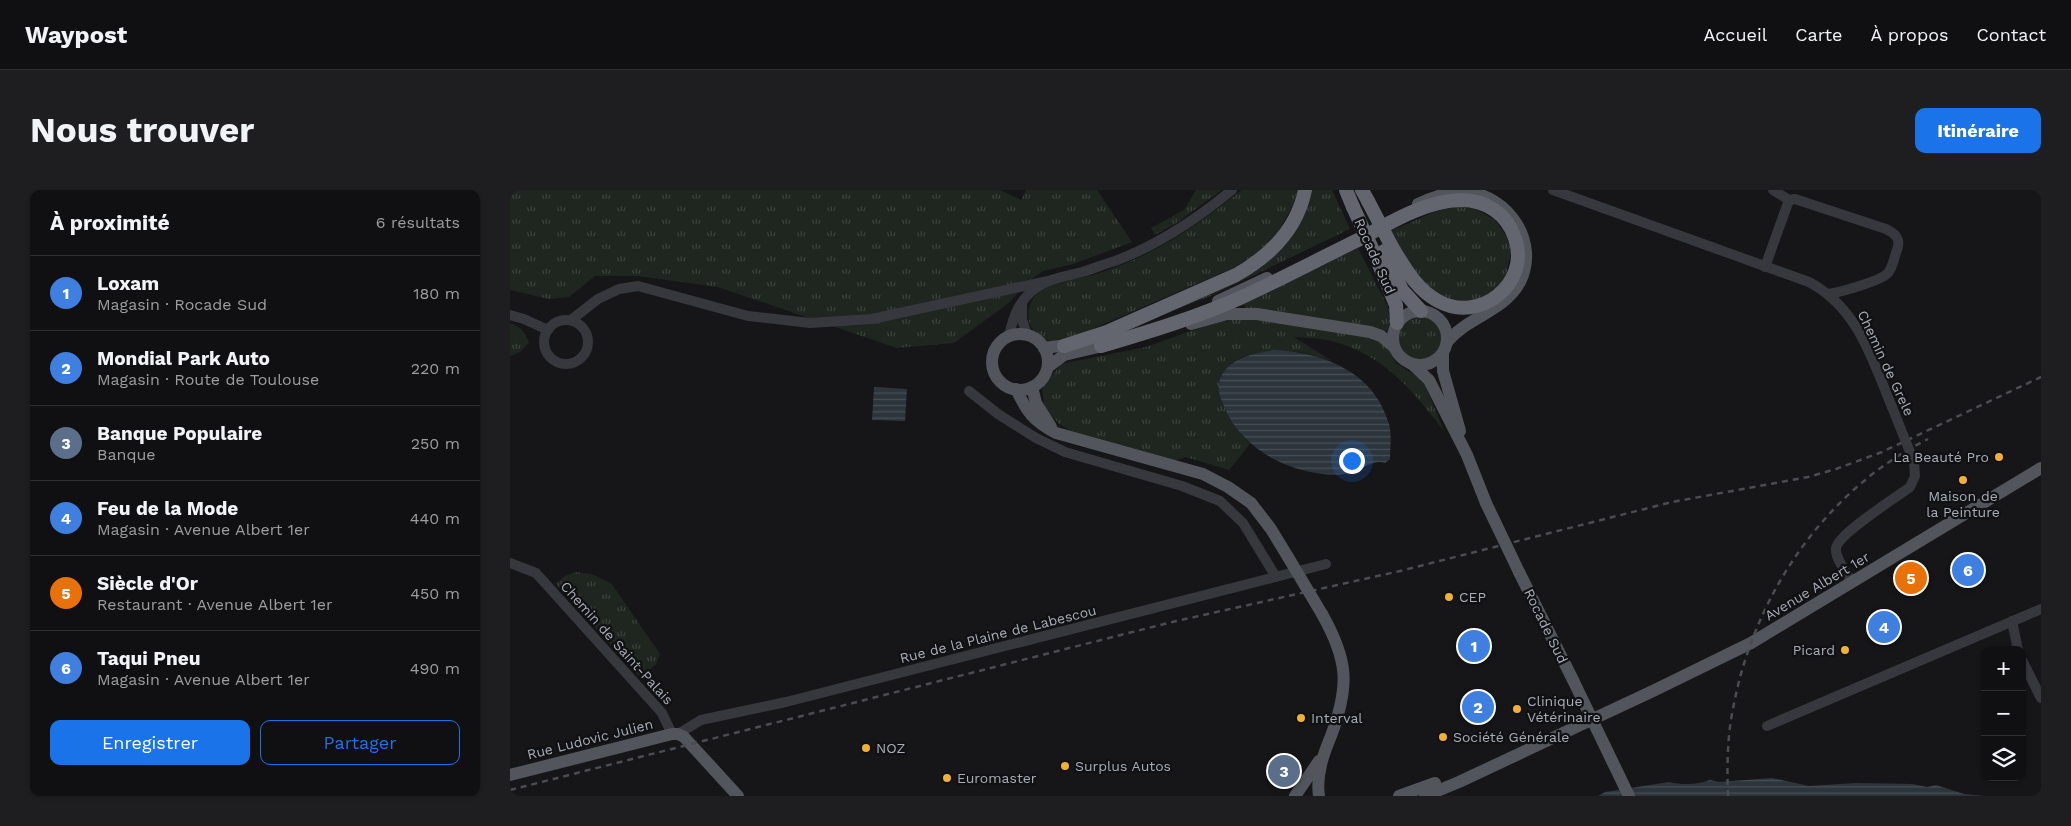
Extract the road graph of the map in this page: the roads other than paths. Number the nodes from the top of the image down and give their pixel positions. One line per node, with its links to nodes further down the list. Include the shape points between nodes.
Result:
1 (1232, 190): 11 (street, via 1154,243 1100,266)
2 (1305, 190): 23 (highway, via 1298,214 1285,236 1251,267 1106,332)
3 (1346, 190): 7 (highway, Rocade Sud)
4 (1356, 190): 7 (highway, Rocade Sud)
5 (1553, 190): 10 (street, Chemin de Grele)
6 (1773, 190): 8 (street)
7 (1361, 200): 9 (highway, Rocade Sud)
8 (1789, 200): 10 (street); 12 (street, via 1795,199 1886,229 1896,234 1899,240 1886,275)
9 (1384, 251): 15 (highway, Rocade Sud, via 1402,290); 18 (highway, Rocade Sud); 24 (highway, via 1429,296 1452,307 1466,308 1492,301 1502,293 1514,276 1518,256 1513,231 1498,212 1472,201 1442,202 1408,214 1281,279 1200,315)
10 (1766, 267): 12 (street, Chemin de Grele, via 1810,282)
11 (1048, 281): 13 (street); 14 (street, via 872,319 810,323 748,316 638,286 619,289)
12 (1829, 294): 39 (street, Chemin de Grele, bridge, via 1854,321 1914,462 1915,476 1910,487 1839,541 1837,553)
13 (1022, 302): 21 (street); 22 (street, via 1013,318)
14 (592, 304): 17 (street); 19 (street)
15 (1421, 310): 18 (main road, via 1403,316); 26 (main road, via 1438,317 1444,324)
16 (510, 316): 20 (street)
17 (571, 320): 19 (street); 20 (street, via 560,321)
18 (1397, 323): 25 (main road, via 1392,338)
19 (581, 326): 20 (street, via 588,336 588,349 581,359 570,364 560,363 547,353 544,342)
20 (548, 330)
21 (1026, 335): 22 (main road); 27 (main road, via 1037,339)
22 (1009, 336): 31 (main road, via 996,348 993,366 998,379)
23 (1064, 346): 26 (main road, via 1110,338 1188,314 1398,212 1441,195 1467,192 1507,208 1523,235 1525,269 1520,282 1503,303 1461,328); 27 (main road)
24 (1101, 346): 25 (main road, via 1156,335 1214,317 1242,314 1370,332); 29 (main road, via 1064,355)
25 (1394, 347): 28 (main road, via 1404,360)
26 (1445, 347): 28 (main road, via 1438,358 1426,364); 34 (main road, Rocade Sud, via 1443,371)
27 (1044, 348): 29 (main road)
28 (1412, 364): 34 (main road, Rocade Sud, via 1429,380)
29 (1048, 367): 30 (main road, via 1044,377)
30 (1032, 387): 31 (main road); 33 (main road, via 1036,403)
31 (1016, 389): 33 (main road, via 1039,424)
32 (969, 391): 38 (street, via 1028,434 1065,452 1182,486 1220,501 1243,523)
33 (1056, 433): 47 (main road, bridge, via 1203,474 1251,503 1271,529 1322,614 1336,639 1344,666 1342,698)
34 (1467, 455): 55 (main road, Rocade Sud, bridge, via 1486,503)
35 (2041, 468): 39 (main road, Avenue Albert 1er)
36 (510, 563): 46 (street, Chemin de Saint-Palais, via 536,573 662,713)
37 (1326, 564): 38 (street, Rue de la Plaine de Labescou)
38 (1276, 577): 46 (street, Rue de la Plaine de Labescou, via 786,702 701,720)
39 (1852, 582): 48 (main road, Avenue Albert 1er, via 1750,643)
40 (2041, 609): 41 (street)
41 (2012, 621): 42 (street); 45 (street)
42 (2017, 646)
43 (2026, 668): 44 (street)
44 (2041, 698)
45 (1767, 726)
46 (675, 734): 49 (main road, Rue Ludovic Julien); 50 (main road, via 692,744)
47 (1324, 754): 51 (main road); 52 (main road)
48 (1496, 763): 53 (main road); 54 (main road)
49 (510, 775)
50 (738, 796)
51 (1295, 796)
52 (1319, 796)
53 (1398, 796)
54 (1425, 796)
55 (1629, 796)

